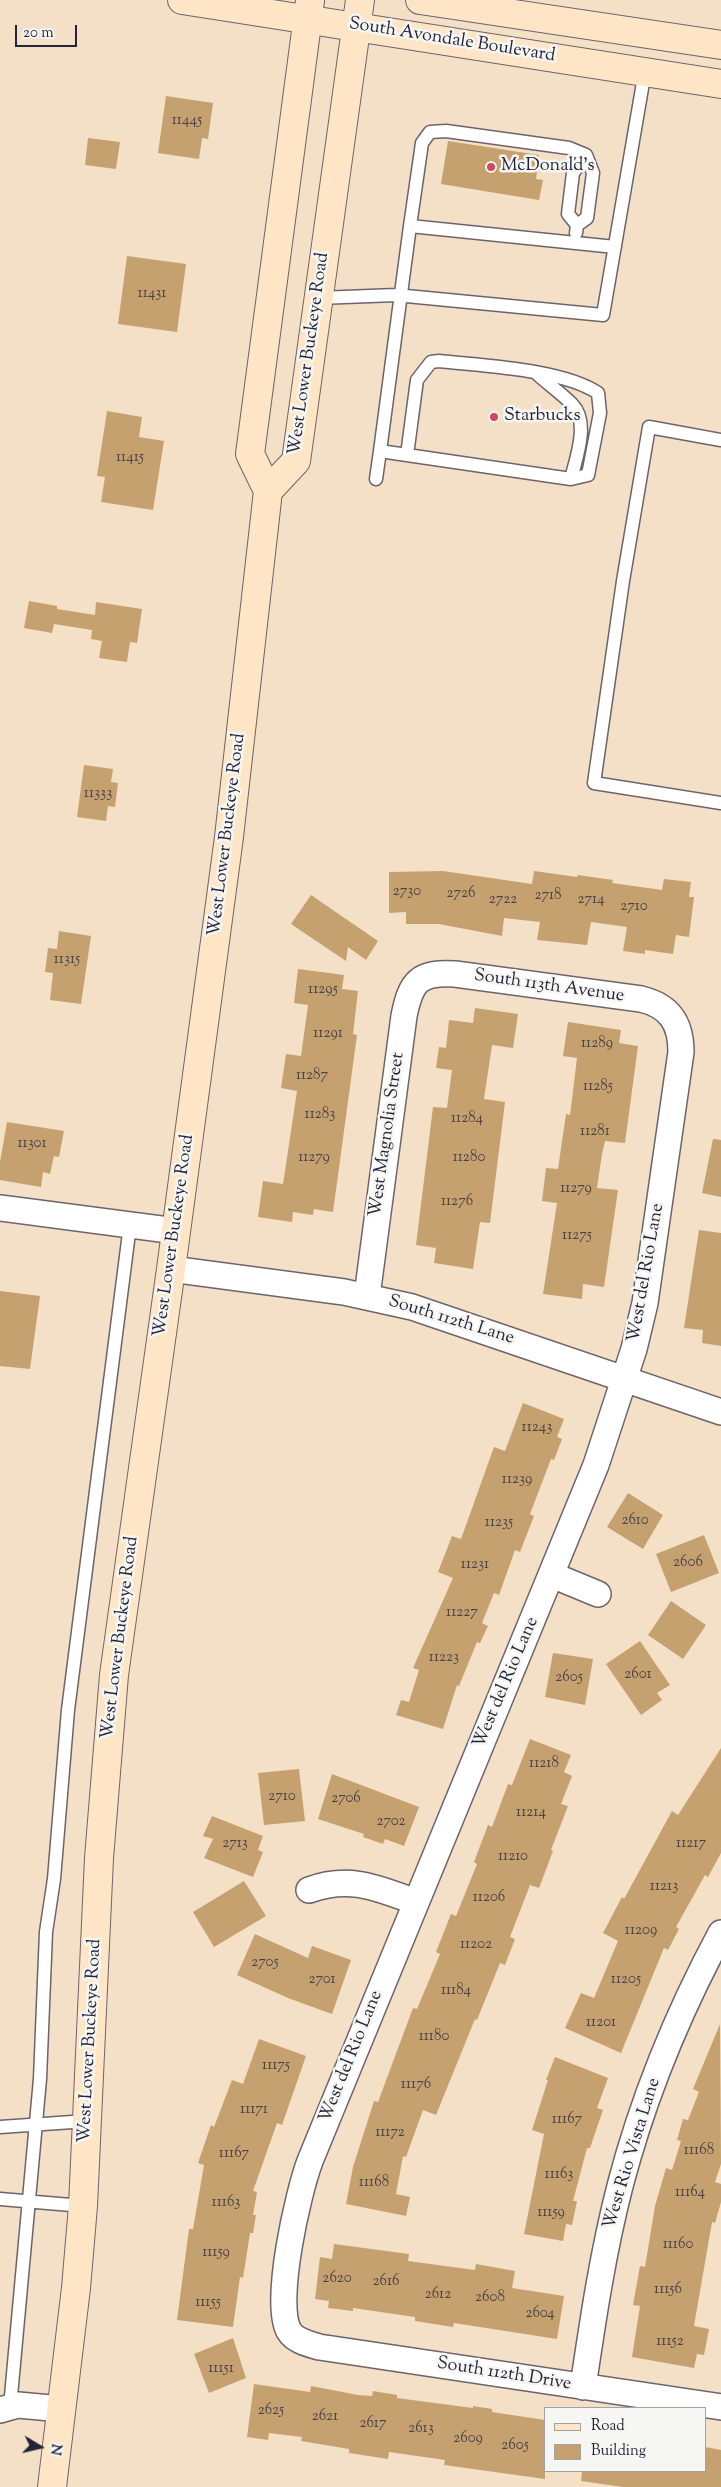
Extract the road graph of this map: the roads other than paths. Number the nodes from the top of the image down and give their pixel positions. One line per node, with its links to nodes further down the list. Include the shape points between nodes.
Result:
1 (182, 0): 3 (main road, South Avondale Boulevard)
2 (420, 0): 5 (main road, South Avondale Boulevard)
3 (309, 9): 4 (main road, South Avondale Boulevard); 21 (main road, via 250,454)
4 (358, 13): 6 (main road, South Avondale Boulevard); 14 (main road, West Lower Buckeye Road)
5 (721, 45)
6 (645, 71): 7 (main road, South Avondale Boulevard); 12 (lane)
7 (721, 84)
8 (586, 155): 9 (lane, via 593,172 587,218); 9 (lane, via 573,172 568,214); 10 (lane, via 569,148 446,131 430,132 422,143)
9 (577, 225): 11 (lane)
10 (410, 226): 11 (lane); 13 (lane)
11 (575, 243): 12 (lane)
12 (615, 247): 13 (lane, via 603,315)
13 (400, 296): 14 (lane); 17 (lane)
14 (318, 298): 21 (main road, West Lower Buckeye Road, via 296,461)
15 (536, 373): 18 (lane, via 439,360 431,362 417,380); 20 (lane, via 573,405 579,416 580,443); 20 (lane, via 587,386 598,393 600,413 588,475)
16 (721, 440): 22 (lane, via 649,427 594,783)
17 (380, 451): 18 (lane); 19 (lane)
18 (406, 455): 20 (lane)
19 (376, 479)
20 (570, 479)
21 (268, 492): 27 (main road, West Lower Buckeye Road, via 229,837)
22 (721, 804)
23 (420, 978): 24 (street, South 113th Avenue, via 455,974 641,999 665,1009); 29 (street, West Magnolia Street, via 412,987 404,1016)
24 (674, 1017): 30 (street, West del Rio Lane, via 681,1040 680,1062 649,1281 640,1328)
25 (0, 1208): 26 (street)
26 (130, 1225): 27 (street); 38 (lane, via 68,1710 54,1879 46,1932)
27 (176, 1231): 28 (main road, West Lower Buckeye Road)
28 (172, 1269): 29 (street, South 112th Lane); 37 (main road, West Lower Buckeye Road, via 114,1675 104,1772)
29 (367, 1296): 30 (street, South 112th Lane, via 438,1315)
30 (624, 1378): 31 (street, South 112th Lane); 32 (street, West del Rio Lane, via 587,1489)
31 (721, 1412)
32 (552, 1575): 33 (street); 35 (street, West del Rio Lane)
33 (598, 1594)
34 (309, 1890): 35 (street, via 339,1882 356,1883)
35 (416, 1902): 43 (street, West del Rio Lane, via 302,2182 283,2298 285,2323)
36 (721, 1933): 44 (street, West Rio Vista Lane, via 684,2006 635,2136 610,2229)
37 (87, 2121): 38 (lane); 42 (main road, West Lower Buckeye Road)
38 (36, 2124): 39 (lane); 41 (lane)
39 (0, 2127)
40 (0, 2199): 41 (lane)
41 (29, 2202): 42 (lane); 46 (lane)
42 (83, 2206): 47 (main road, West Lower Buckeye Road)
43 (291, 2334): 44 (street, South 112th Drive, via 319,2347)
44 (583, 2387): 45 (street, South 112th Drive)
45 (721, 2407)
46 (5, 2408): 47 (street, via 18,2405)
47 (62, 2409): 48 (main road, West Lower Buckeye Road)
48 (52, 2487)

